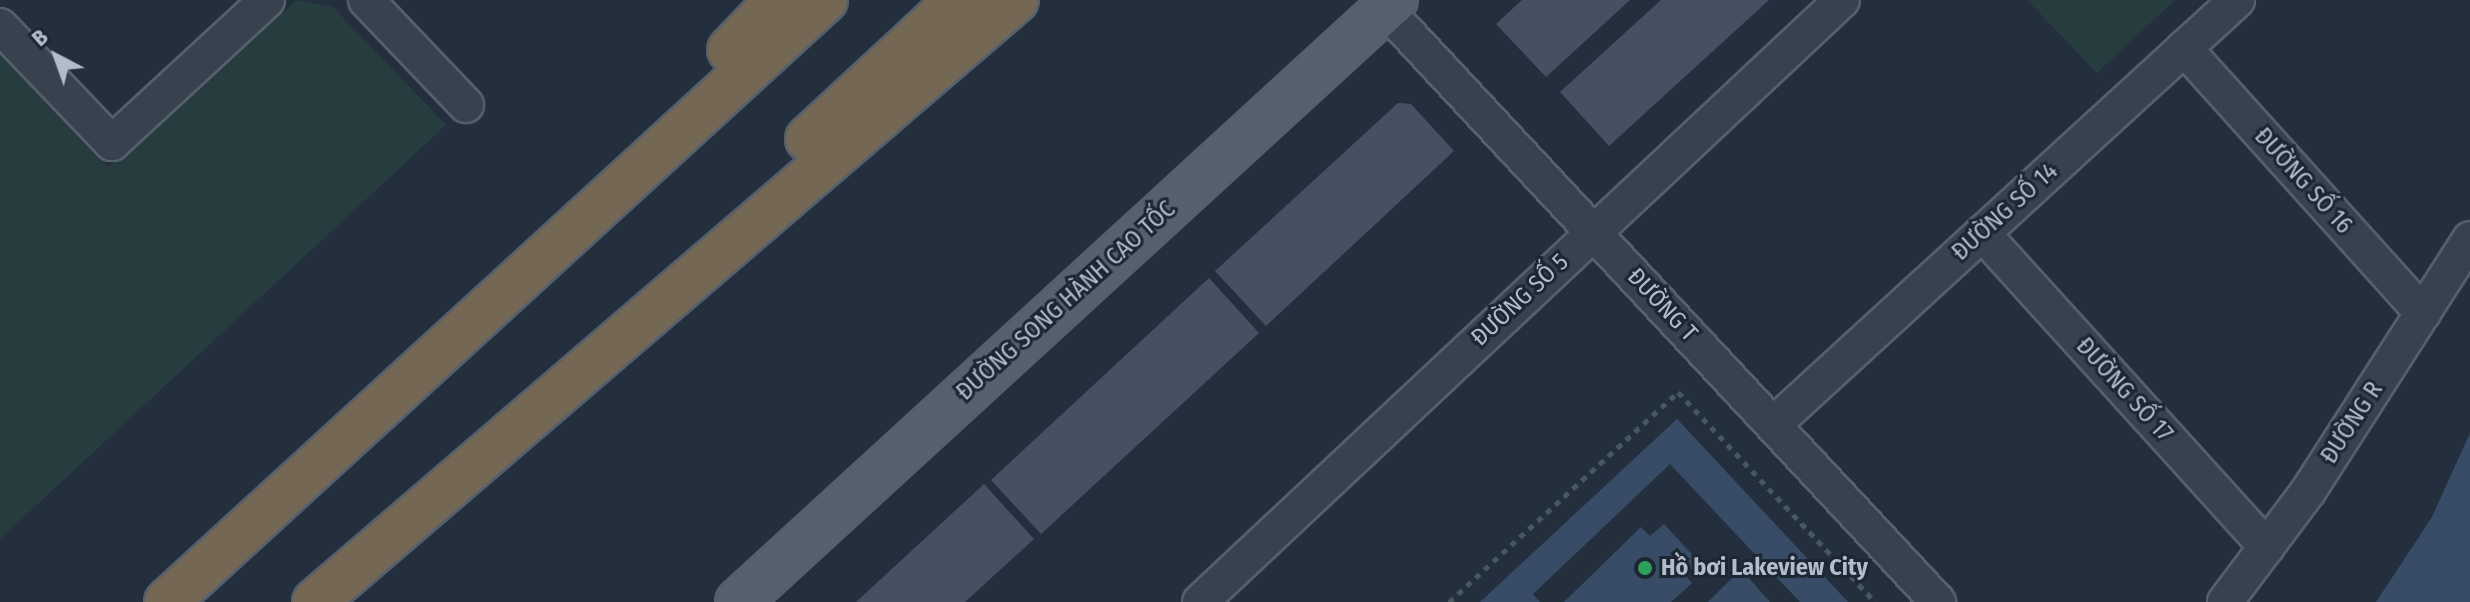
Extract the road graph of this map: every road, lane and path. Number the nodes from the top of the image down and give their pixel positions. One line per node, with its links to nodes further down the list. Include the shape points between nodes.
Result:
1 (267, 0): 10 (street, via 112,143)
2 (366, 0): 12 (street)
3 (778, 0): 19 (highway, via 633,152)
4 (825, 0): 19 (highway)
5 (958, 0): 20 (highway)
6 (1016, 0): 21 (highway)
7 (1842, 0): 13 (street, ĐƯỜNG SỐ 5)
8 (2237, 0): 11 (street, ĐƯỜNG SỐ 14)
9 (1390, 4): 13 (street, ĐƯỜNG T); 22 (main road, ĐƯỜNG SONG HÀNH CAO TỐC)
10 (0, 26)
11 (2184, 48): 14 (street, ĐƯỜNG SỐ 14); 16 (street, ĐƯỜNG SỐ 16)
12 (466, 105)
13 (1594, 231): 17 (street, ĐƯỜNG T); 23 (street, ĐƯỜNG SỐ 5)
14 (1982, 233): 17 (street, ĐƯỜNG SỐ 14); 18 (street, ĐƯỜNG SỐ 17)
15 (2470, 239): 16 (street, ĐƯỜNG R)
16 (2423, 313): 18 (street, ĐƯỜNG R)
17 (1774, 424): 26 (street, ĐƯỜNG T)
18 (2267, 547): 27 (street, ĐƯỜNG R)
19 (171, 598)
20 (307, 602)
21 (315, 602)
22 (738, 602)
23 (1200, 602)
24 (1449, 602): 25 (path, via 1678,392)
25 (1875, 602)
26 (1938, 602)
27 (2225, 602)

